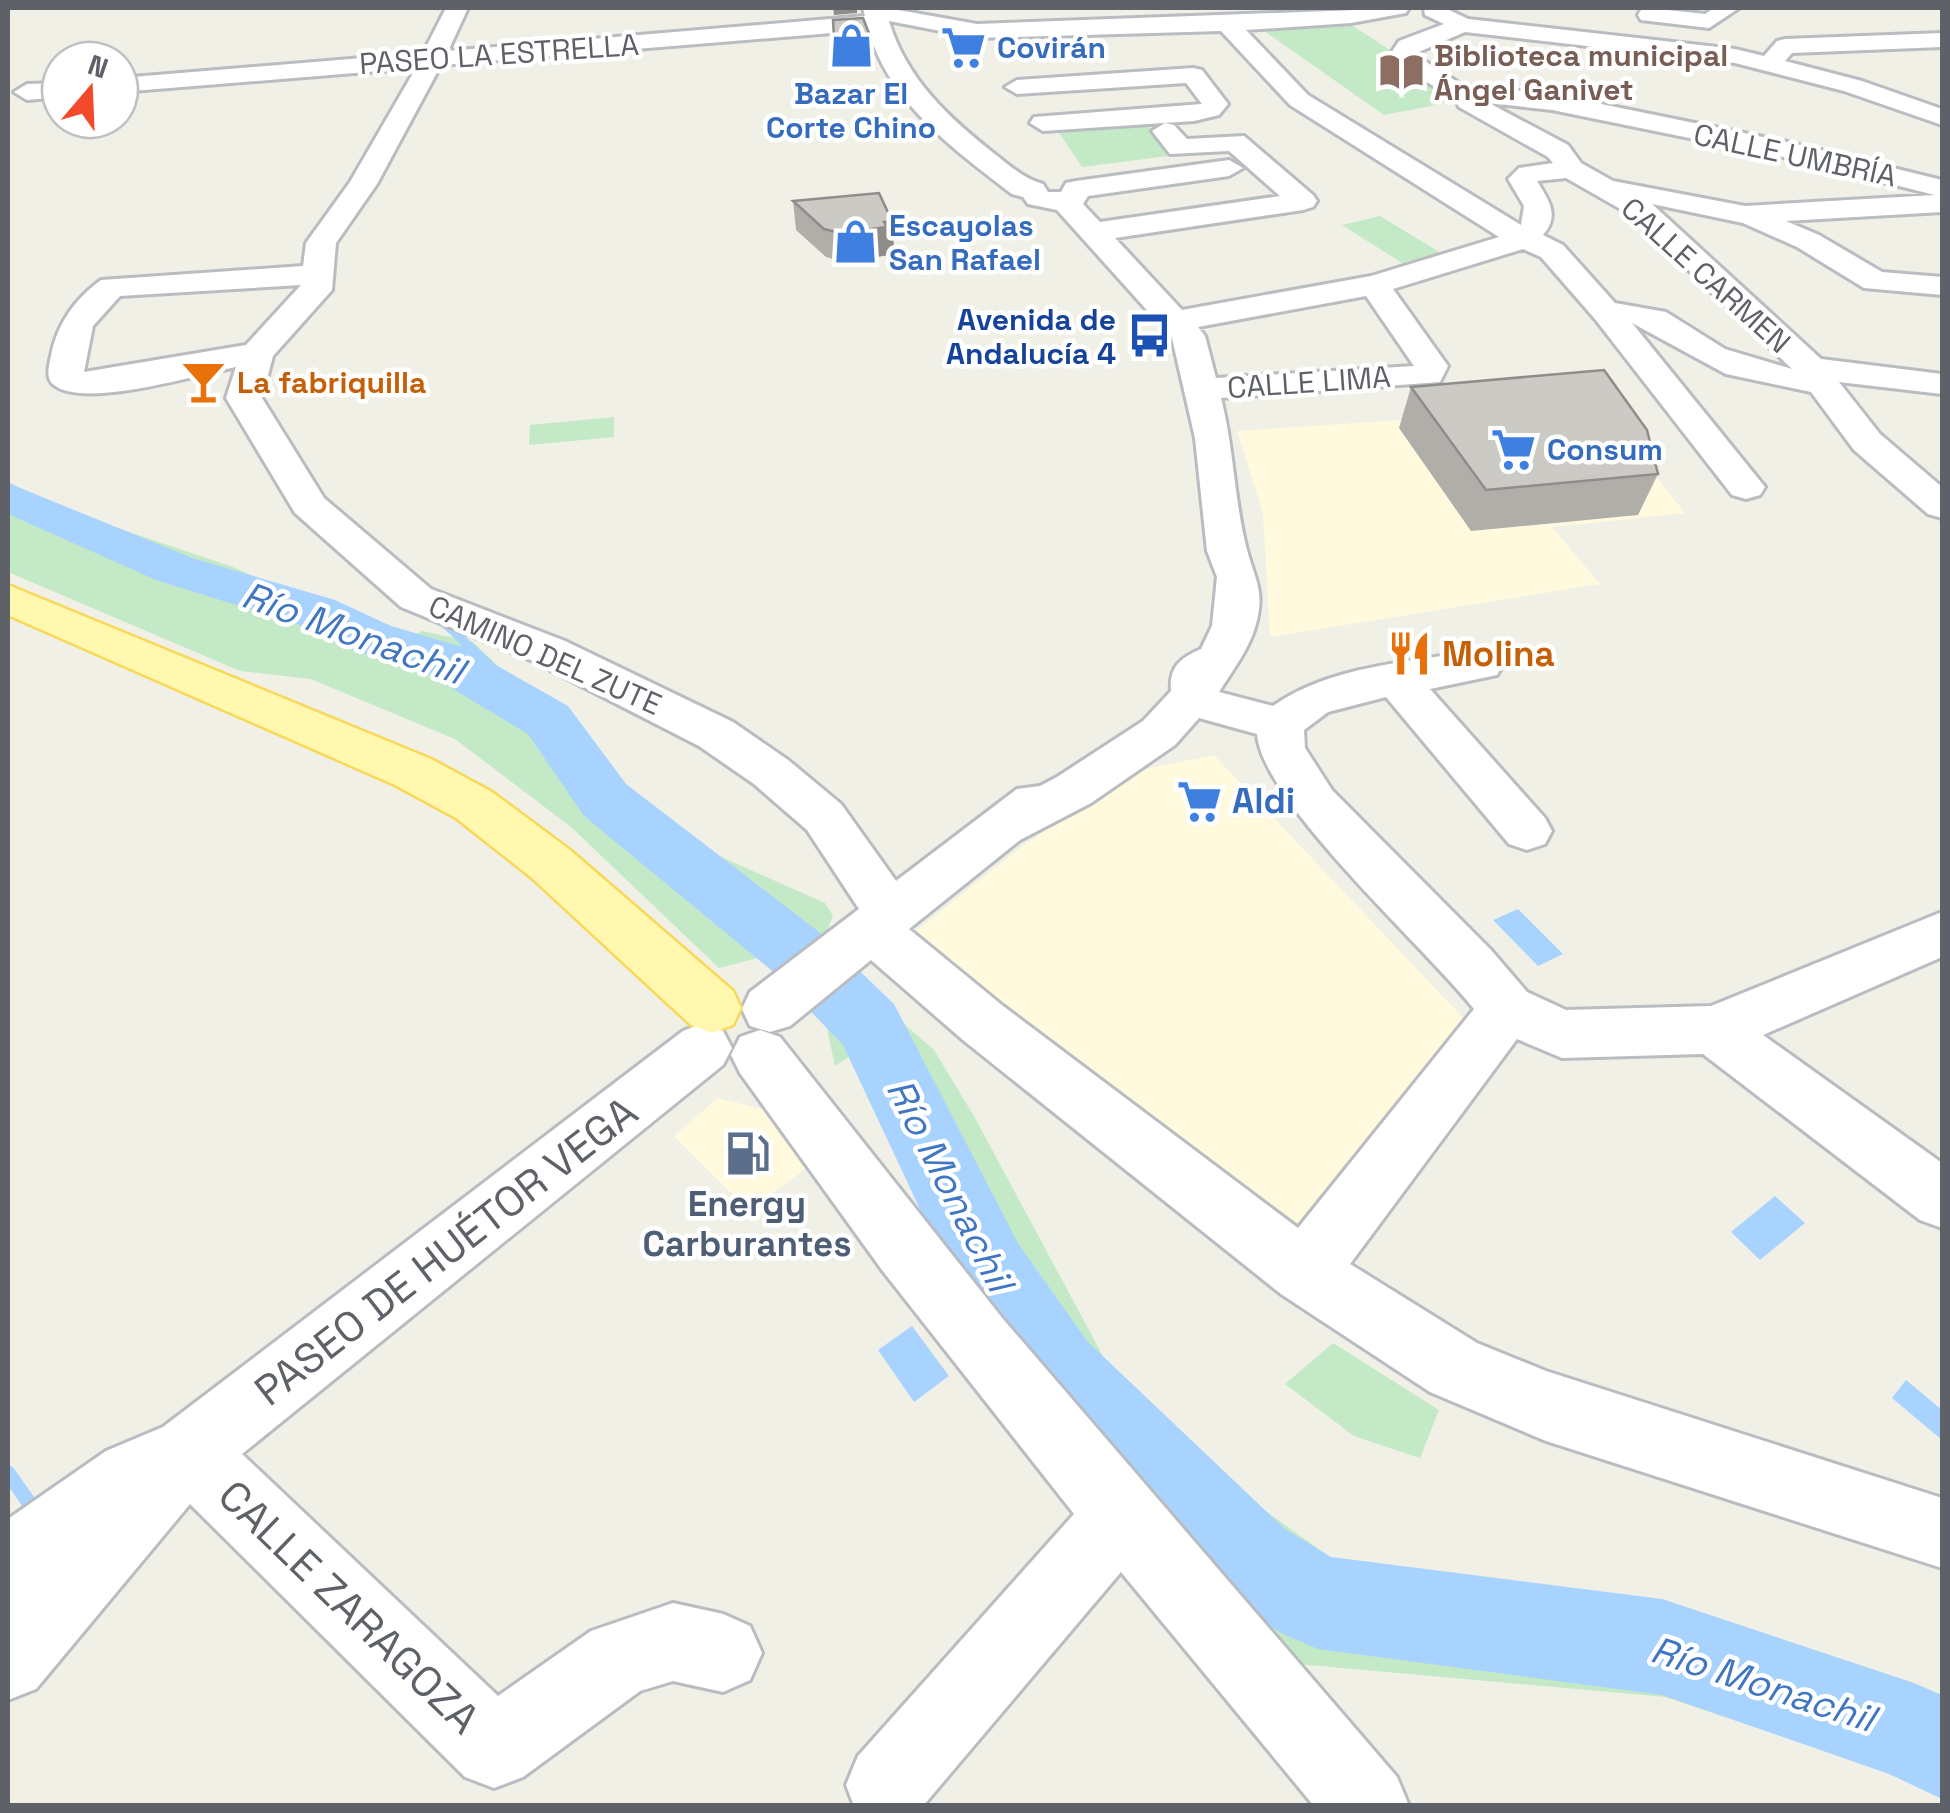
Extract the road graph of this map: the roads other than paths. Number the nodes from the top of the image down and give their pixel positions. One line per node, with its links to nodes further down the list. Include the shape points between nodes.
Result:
1 (457, 8): 13 (street, CAMINO DEL ZUTE)
2 (1389, 8): 8 (street, PASEO LA ESTRELLA)
3 (1423, 8): 9 (street)
4 (1728, 8): 7 (street, via 1709,21)
5 (880, 15): 10 (street, PASEO LA ESTRELLA); 13 (street, PASEO LA ESTRELLA); 26 (street, via 903,80)
6 (1062, 18): 8 (street, PASEO LA ESTRELLA); 10 (street, PASEO LA ESTRELLA)
7 (1520, 23): 9 (street); 12 (street)
8 (1228, 25): 35 (street, via 1299,100)
9 (1463, 25): 20 (street, CALLE CARMEN, via 1407,46 1401,56)
10 (977, 32): 15 (street)
11 (1942, 40): 14 (street, via 1785,46)
12 (1735, 56): 14 (street); 17 (street)
13 (432, 58): 16 (street, PASEO LA ESTRELLA); 36 (street, CAMINO DEL ZUTE, via 363,184 322,243)
14 (1771, 64): 21 (street)
15 (1002, 73): 23 (street, via 1193,75 1215,104); 27 (street, via 1040,108)
16 (140, 84)
17 (1732, 88)
18 (40, 91): 19 (street)
19 (26, 92)
20 (1470, 95): 30 (street, CALLE CARMEN, via 1468,102 1558,151); 32 (street, CALLE UMBRÍA, via 1552,102 1784,149)
21 (1906, 104): 24 (street); 28 (street)
22 (1014, 114): 27 (street)
23 (1151, 116): 27 (street); 29 (street, via 1180,148 1234,142)
24 (1942, 118)
25 (978, 120): 26 (street)
26 (943, 126): 31 (street, via 1022,188)
27 (1044, 133)
28 (1898, 136)
29 (1260, 164): 31 (street); 34 (street, via 1303,201)
30 (1585, 177): 33 (street); 35 (street, via 1522,178 1538,206 1538,223); 42 (street, CALLE CARMEN, via 1641,210)
31 (1059, 188): 34 (street)
32 (1938, 204): 33 (street)
33 (1745, 215): 38 (street, via 1875,280)
34 (1096, 232): 40 (street)
35 (1512, 243): 37 (street); 39 (street, via 1552,252)
36 (316, 275): 41 (street, CAMINO DEL ZUTE, via 316,290); 41 (street, via 112,287 90,302 66,354 66,378 87,385)
37 (1374, 284): 40 (street); 44 (street, CALLE LIMA, via 1431,366 1428,375)
38 (1942, 286)
39 (1606, 312): 42 (street, via 1656,317 1712,356 1792,381); 45 (street)
40 (1175, 320): 44 (street, via 1188,336)
41 (258, 353): 55 (street, CAMINO DEL ZUTE, via 244,398 309,505 416,598 550,651 716,734 772,772 824,817)
42 (1815, 375): 43 (street); 46 (street, CALLE CARMEN, via 1867,442)
43 (1942, 384)
44 (1201, 389): 48 (street, via 1227,551 1238,576 1234,626)
45 (1746, 487)
46 (1942, 506)
47 (8, 600): 58 (main road, via 413,772 474,806)
48 (1214, 636): 51 (street); 52 (street, via 1219,674); 53 (street, via 1189,654)
49 (1481, 665): 50 (street)
50 (1396, 680): 52 (street); 54 (street)
51 (1194, 695): 52 (street); 53 (street)
52 (1260, 718): 53 (street); 57 (street, via 1315,803)
53 (1146, 728): 55 (street, PASEO DE HUÉTOR VEGA, via 1074,790 1008,825)
54 (1527, 832)
55 (870, 928): 58 (street, PASEO DE HUÉTOR VEGA); 61 (street, CAMINO DEL ZUTE)
56 (1942, 933): 59 (street)
57 (1507, 1009): 59 (street, via 1562,1034); 61 (street)
58 (749, 1021): 62 (street, PASEO DE HUÉTOR VEGA); 63 (street, via 897,1237)
59 (1713, 1030): 60 (street)
60 (1942, 1199)
61 (1304, 1272): 64 (street, CAMINO DEL ZUTE, via 1454,1368 1546,1406)
62 (188, 1452): 65 (street, PASEO DE HUÉTOR VEGA, via 131,1476); 66 (street, CALLE ZARAGOZA, via 494,1748 619,1659 673,1642); 67 (street, PASEO DE HUÉTOR VEGA)
63 (1122, 1514): 68 (street); 69 (street)
64 (1939, 1532)
65 (8, 1564)
66 (724, 1653)
67 (8, 1661)
68 (887, 1784)
69 (1368, 1806)

